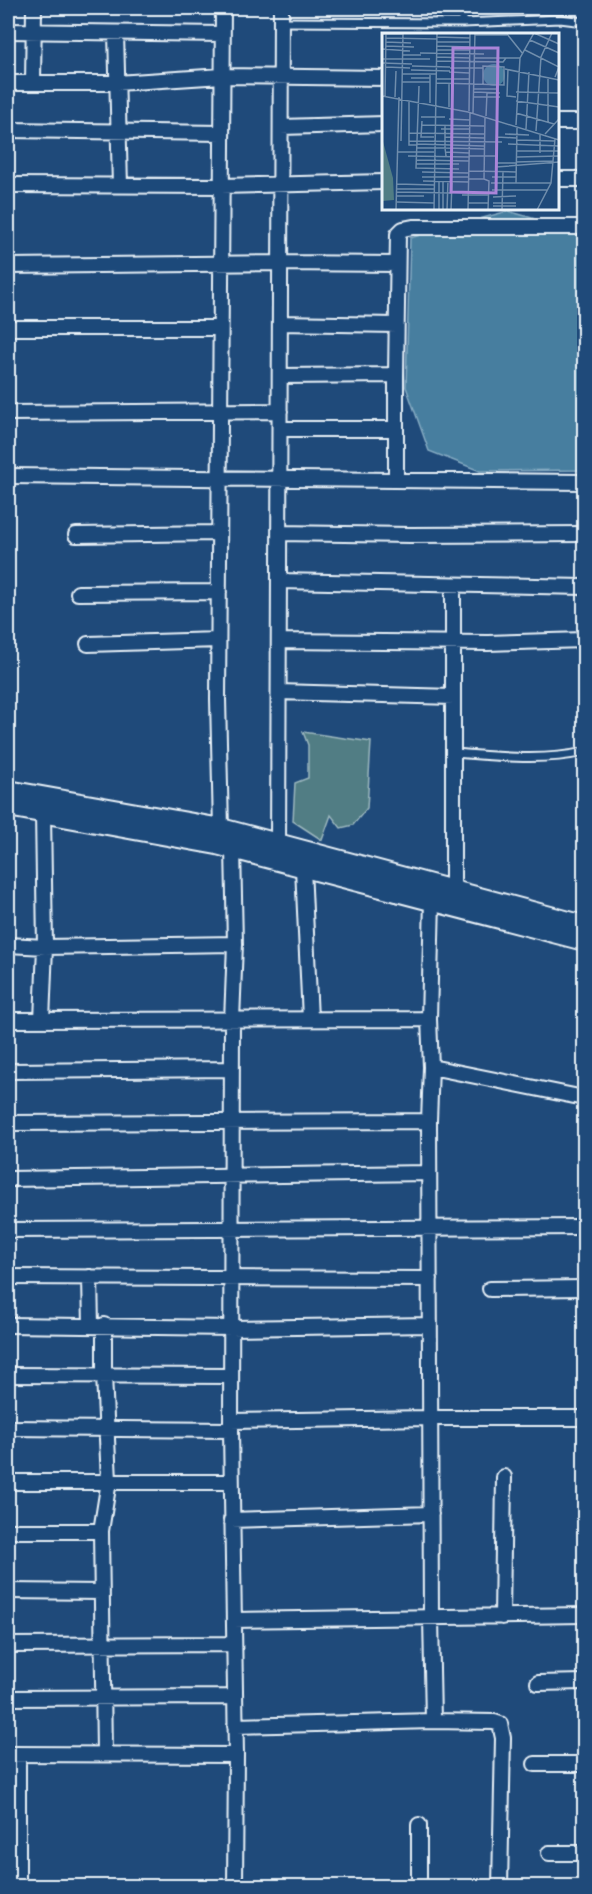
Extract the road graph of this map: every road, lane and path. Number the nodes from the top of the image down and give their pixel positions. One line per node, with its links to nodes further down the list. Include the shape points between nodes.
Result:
1 (34, 8): 8 (street)
2 (223, 8): 10 (street)
3 (464, 8): 6 (lane)
4 (281, 15): 6 (lane); 12 (street)
5 (585, 22): 6 (lane, via 560,19)
6 (464, 23)
7 (8, 31): 8 (street)
8 (33, 31): 9 (street); 15 (street)
9 (116, 33): 10 (street); 16 (street)
10 (222, 33): 11 (street)
11 (222, 76): 12 (street); 16 (street); 23 (street)
12 (281, 76): 13 (street); 20 (street)
13 (382, 78)
14 (8, 82): 15 (street)
15 (33, 83): 16 (street)
16 (117, 83): 22 (street)
17 (559, 122): 18 (street)
18 (585, 122)
19 (382, 124): 20 (street)
20 (281, 127): 27 (street)
21 (8, 130): 22 (street)
22 (118, 132): 23 (street); 29 (street)
23 (222, 133): 30 (street)
24 (585, 178): 25 (street)
25 (559, 179)
26 (382, 182): 27 (street)
27 (281, 184): 30 (street); 32 (street)
28 (8, 185): 29 (street)
29 (120, 186): 30 (street)
30 (221, 186): 33 (street)
31 (585, 227): 34 (street, via 403,229 398,234)
32 (280, 263): 33 (street); 34 (street); 36 (street)
33 (221, 264): 35 (street); 39 (street)
34 (397, 264): 37 (street)
35 (8, 266)
36 (280, 323): 37 (street); 41 (street)
37 (396, 325): 40 (street)
38 (8, 328): 39 (street)
39 (220, 328): 44 (street)
40 (396, 375): 41 (street); 46 (street)
41 (280, 376): 42 (street)
42 (280, 411): 44 (street); 45 (street)
43 (8, 413): 44 (street)
44 (220, 413): 48 (street)
45 (280, 429): 46 (street); 49 (street)
46 (396, 429): 50 (street)
47 (8, 476): 48 (street)
48 (219, 479): 49 (street); 52 (street)
49 (279, 480): 50 (street); 53 (street)
50 (396, 480): 51 (street)
51 (585, 482)
52 (219, 533): 55 (street); 59 (street)
53 (279, 533): 54 (street); 56 (street)
54 (585, 534)
55 (76, 535)
56 (279, 581): 57 (street); 63 (street)
57 (453, 585): 58 (street); 64 (street)
58 (585, 587)
59 (219, 592): 60 (street); 61 (street)
60 (78, 593)
61 (218, 640): 65 (street); 73 (street)
62 (585, 640): 64 (street)
63 (279, 641): 64 (street); 66 (street)
64 (453, 642): 67 (street)
65 (88, 644)
66 (279, 692): 67 (street); 75 (street)
67 (453, 697): 69 (street)
68 (585, 752): 69 (lane, via 528,758)
69 (453, 753): 77 (street)
70 (8, 791): 73 (main road)
71 (8, 806): 72 (main road)
72 (43, 813): 74 (main road); 83 (street)
73 (221, 829): 75 (main road)
74 (233, 848): 75 (main road); 81 (street)
75 (278, 853): 76 (main road); 77 (main road)
76 (303, 868): 78 (main road); 88 (street)
77 (453, 889): 79 (main road)
78 (432, 900): 80 (main road); 84 (street)
79 (585, 926)
80 (585, 940)
81 (235, 944): 83 (street); 87 (street)
82 (8, 945): 83 (street)
83 (45, 947): 86 (street)
84 (429, 1019): 88 (street); 89 (street)
85 (8, 1020): 86 (street)
86 (42, 1020): 87 (street)
87 (232, 1020): 88 (street); 90 (street)
88 (310, 1020)
89 (431, 1067): 92 (street); 93 (street)
90 (232, 1069): 91 (street); 94 (street)
91 (8, 1071)
92 (585, 1098)
93 (429, 1121): 94 (street); 96 (street)
94 (232, 1122): 95 (street); 97 (street)
95 (8, 1124)
96 (429, 1173): 97 (street); 100 (street)
97 (232, 1176): 98 (street); 101 (street)
98 (8, 1179)
99 (585, 1227): 100 (street)
100 (430, 1228): 101 (street); 106 (street)
101 (232, 1229): 102 (street); 105 (street)
102 (8, 1230)
103 (8, 1277): 104 (street)
104 (90, 1277): 105 (street); 110 (street)
105 (232, 1278): 106 (street); 112 (street)
106 (430, 1279): 111 (street)
107 (490, 1288): 108 (street)
108 (585, 1288)
109 (8, 1325): 110 (street)
110 (97, 1325): 112 (street); 114 (street)
111 (430, 1325): 112 (street); 116 (street)
112 (232, 1328): 115 (street)
113 (8, 1375): 114 (street)
114 (104, 1375): 115 (street); 120 (street)
115 (231, 1376): 118 (street)
116 (431, 1418): 117 (street); 118 (street); 125 (street)
117 (585, 1418)
118 (231, 1425): 120 (street); 124 (street)
119 (8, 1428): 120 (street)
120 (106, 1428): 122 (street)
121 (504, 1477): 133 (street)
122 (109, 1481): 123 (street); 124 (street); 127 (street)
123 (8, 1482)
124 (231, 1482): 126 (street)
125 (431, 1514): 126 (street); 132 (street)
126 (231, 1520): 134 (street)
127 (101, 1531): 128 (street); 130 (street)
128 (8, 1532)
129 (8, 1591): 130 (street)
130 (102, 1592): 137 (street)
131 (585, 1615): 133 (street)
132 (431, 1617): 133 (street); 134 (street); 143 (street)
133 (502, 1617)
134 (234, 1620): 135 (street)
135 (234, 1644): 137 (street); 141 (street)
136 (8, 1645): 137 (street)
137 (103, 1646): 140 (street)
138 (585, 1682): 139 (street)
139 (538, 1683)
140 (103, 1697): 141 (street); 142 (street); 145 (street)
141 (234, 1697): 144 (street)
142 (8, 1698)
143 (434, 1721): 144 (street); 156 (street, via 500,1724)
144 (235, 1726): 147 (street)
145 (104, 1753): 146 (street); 147 (street)
146 (13, 1754): 153 (street)
147 (236, 1755): 154 (street)
148 (535, 1764): 149 (street)
149 (585, 1764)
150 (419, 1826): 155 (street)
151 (549, 1853): 152 (street)
152 (585, 1853)
153 (18, 1887)
154 (235, 1887)
155 (419, 1887)
156 (500, 1887)

